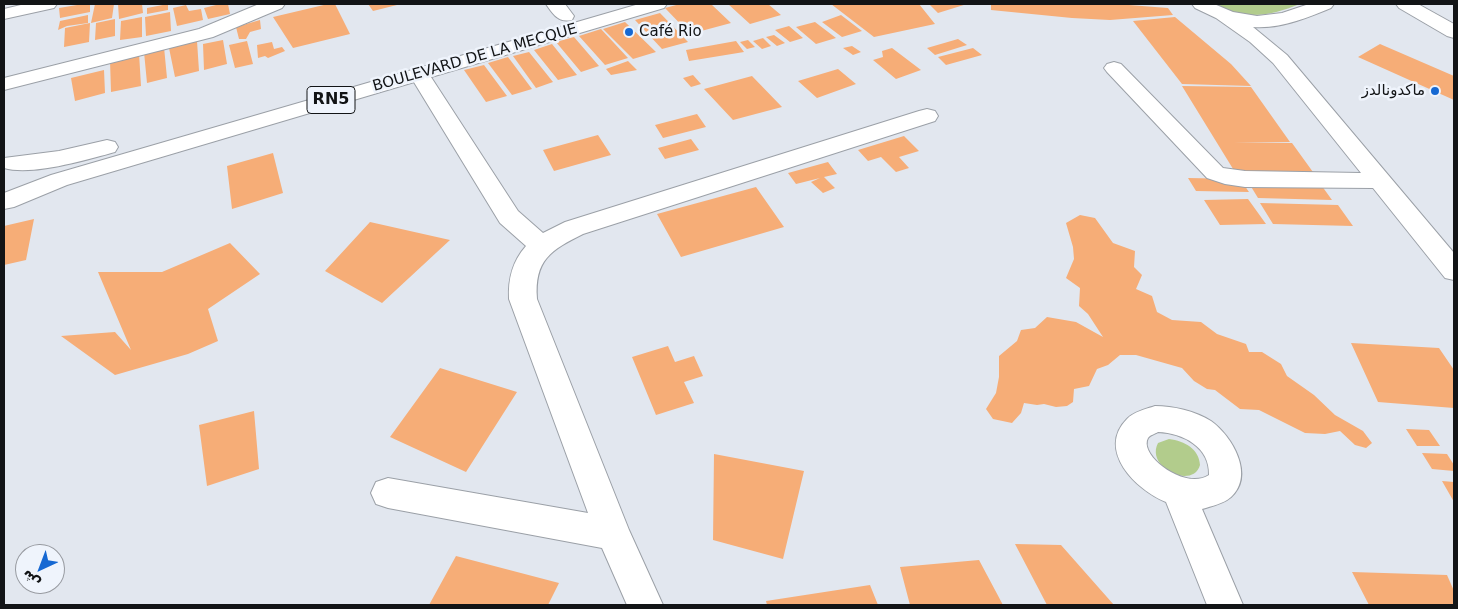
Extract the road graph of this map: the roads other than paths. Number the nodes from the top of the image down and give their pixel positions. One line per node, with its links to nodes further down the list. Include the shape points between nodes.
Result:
1 (48, 4): 11 (street)
2 (276, 4): 10 (street)
3 (609, 4): 9 (street, RN5)
4 (658, 4): 17 (street, BOULEVARD DE LA MECQUE / RN5)
5 (1324, 4): 13 (street)
6 (1389, 4): 12 (street)
7 (1405, 4): 12 (street)
8 (1206, 8): 13 (street, via 1258,21); 15 (street, via 1257,38)
9 (560, 10): 20 (street, RN5, via 86,152 41,162)
10 (243, 11): 18 (street, via 208,32)
11 (4, 14)
12 (1422, 14): 14 (street)
13 (1287, 18): 15 (street, via 1280,29)
14 (1454, 32)
15 (1280, 59): 21 (street)
16 (1114, 68): 21 (street, via 1215,173 1245,179)
17 (419, 74): 22 (street, BOULEVARD DE LA MECQUE / RN5, via 59,180); 25 (street, via 509,217)
18 (4, 84)
19 (927, 116): 25 (street, via 608,216 557,235)
20 (7, 162): 22 (street, RN5, via 19,169 21,178 16,189)
21 (1378, 181): 24 (street)
22 (4, 201)
23 (1454, 235): 24 (street)
24 (1428, 240): 26 (street)
25 (542, 246): 29 (street, via 523,270 523,299)
26 (1454, 271)
27 (388, 493): 29 (street)
28 (1179, 494): 31 (street)
29 (613, 534): 30 (street)
30 (645, 605)
31 (1224, 605)

